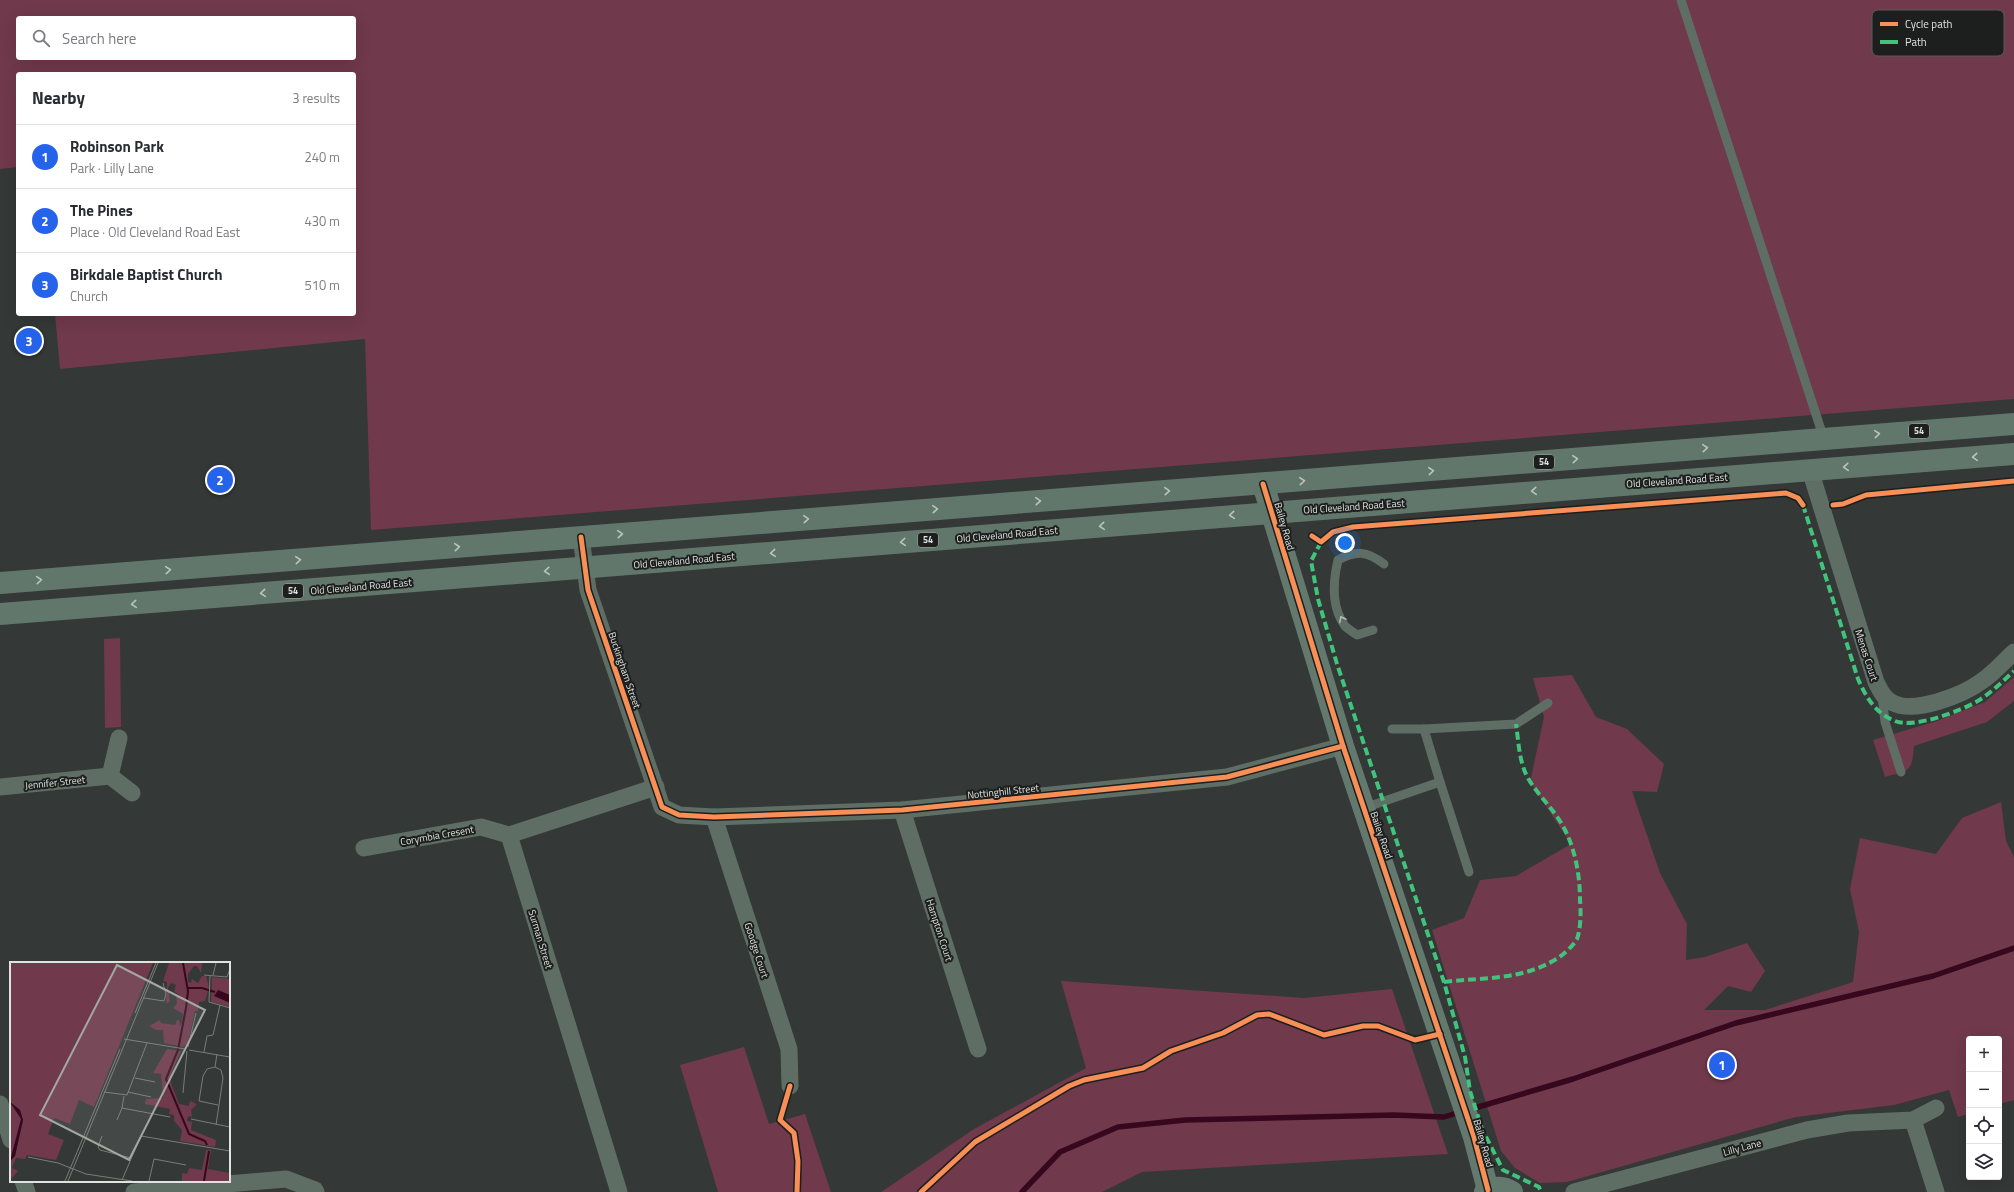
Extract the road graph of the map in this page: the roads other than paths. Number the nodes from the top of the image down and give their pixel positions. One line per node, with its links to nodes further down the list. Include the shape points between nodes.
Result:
1 (1681, 0): 3 (lane)
2 (2014, 424): 3 (main road, 54, one-way to 2)
3 (1824, 439): 6 (main road, 54, one-way to 3)
4 (2014, 454): 5 (main road, Old Cleveland Road East / 54, one-way to 5)
5 (1810, 470): 7 (main road, Old Cleveland Road East / 54, one-way to 7); 15 (street, Menas Court, via 1868,660)
6 (1263, 484): 7 (street, Bailey Road); 8 (main road, 54, one-way to 6)
7 (1271, 512): 10 (main road, Old Cleveland Road East / 54, one-way to 10); 20 (street, Bailey Road)
8 (581, 537): 10 (street, Buckingham Street); 11 (main road, 54, one-way to 8)
9 (1384, 564): 13 (lane, one-way to 9, via 1357,635 1345,626 1337,609 1333,580 1338,560 1352,553 1372,555)
10 (585, 568): 12 (main road, Old Cleveland Road East / 54, one-way to 12); 25 (street, Buckingham Street, via 588,590)
11 (0, 583)
12 (0, 614)
13 (1373, 630)
14 (2014, 652): 15 (street, Menas Court, via 1983,681 1927,704 1909,707 1892,703)
15 (1882, 694): 21 (lane, via 1885,722)
16 (1548, 703): 18 (lane, via 1516,724)
17 (1392, 729): 18 (lane)
18 (1424, 729): 23 (lane)
19 (119, 738): 22 (street)
20 (1343, 746): 28 (street, Bailey Road); 29 (street, Nottinghill Street, via 1227,777)
21 (1901, 772)
22 (110, 776): 24 (street, Jennifer Street); 26 (street)
23 (1440, 782): 28 (lane); 33 (lane)
24 (0, 787)
25 (656, 787): 27 (street, Buckingham Street); 31 (street)
26 (132, 793)
27 (662, 807): 30 (street, Nottinghill Street, via 679,815)
28 (1364, 808): 41 (street, Bailey Road, via 1474,1137)
29 (902, 810): 30 (street, Nottinghill Street); 34 (street, Hampton Court)
30 (714, 817): 35 (street, Goodge Court, via 789,1049)
31 (509, 835): 32 (street, Corymbia Cresent, via 481,827); 45 (street, Surman Street)
32 (364, 848)
33 (1469, 872)
34 (978, 1050)
35 (790, 1086)
36 (0, 1104): 39 (street)
37 (1936, 1108): 38 (street, Lilly Lane)
38 (1913, 1120): 47 (street, Lilly Lane, via 1848,1123 1807,1130); 48 (street)
39 (10, 1137)
40 (24, 1182): 42 (street)
41 (1486, 1191): 46 (street, via 1502,1188)
42 (27, 1192)
43 (134, 1192): 44 (street, via 286,1179)
44 (316, 1192)
45 (619, 1192)
46 (1512, 1192)
47 (1574, 1192)
48 (1936, 1192)

